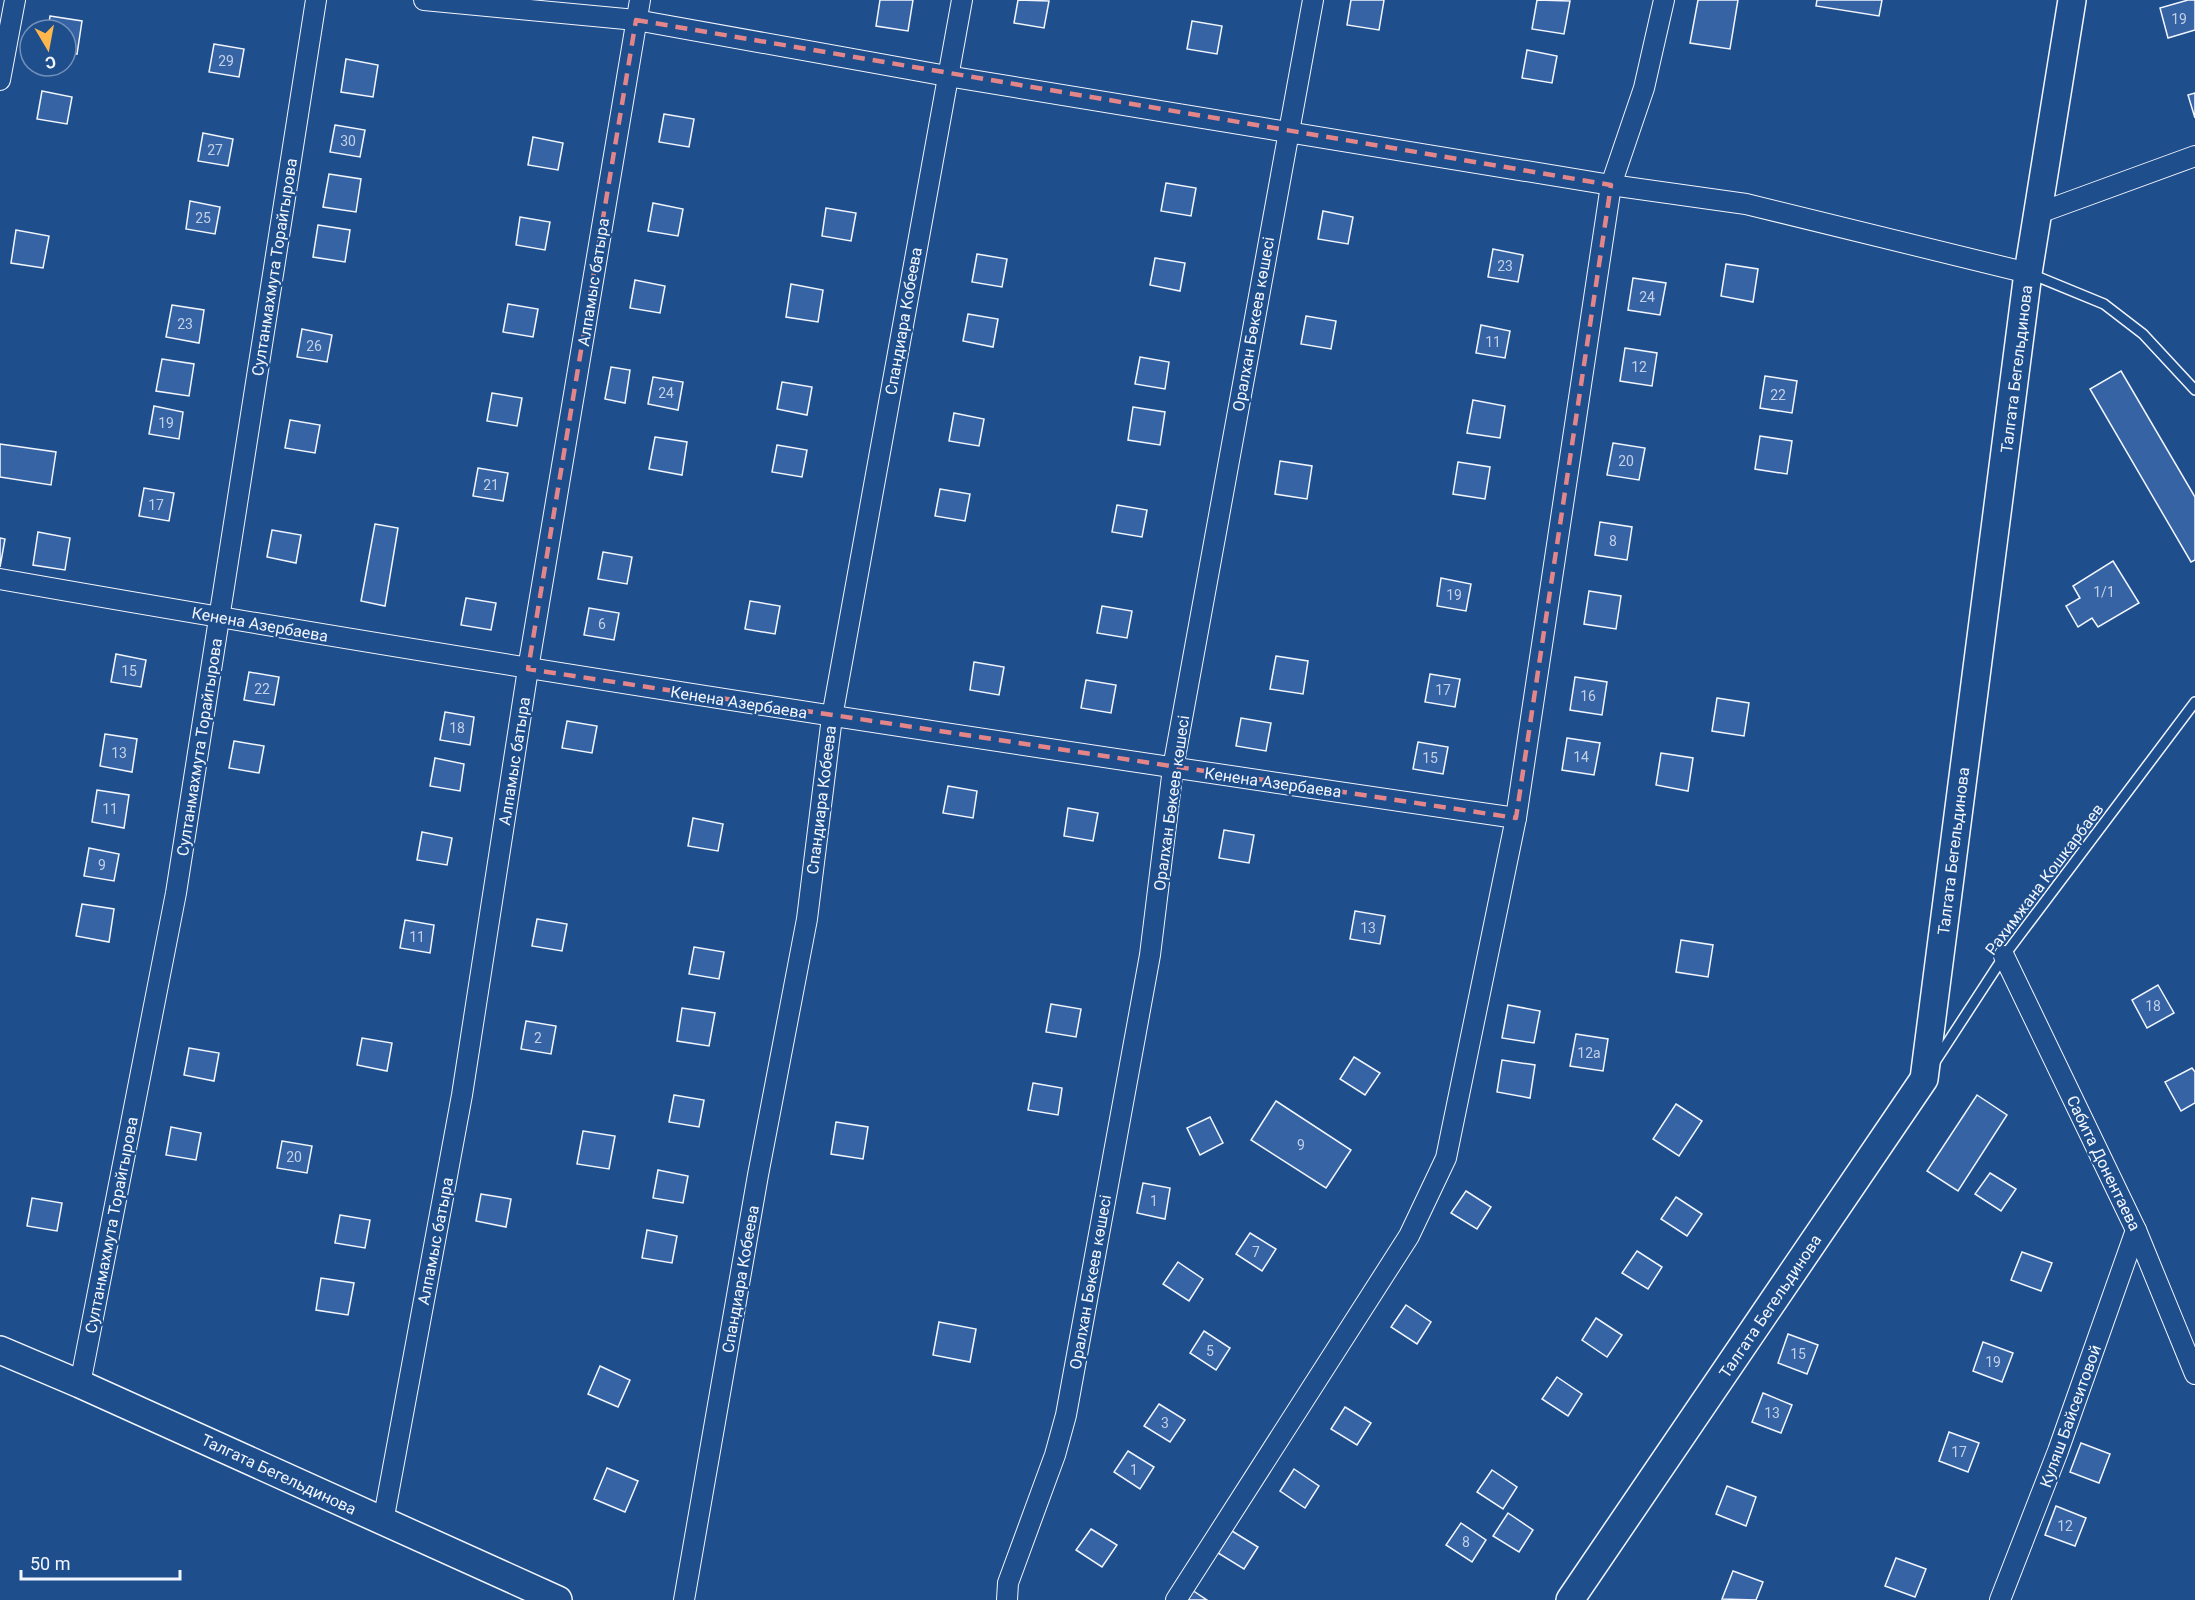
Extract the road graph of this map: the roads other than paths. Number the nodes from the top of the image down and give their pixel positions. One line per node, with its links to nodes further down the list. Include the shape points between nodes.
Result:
1 (15, 0): 11 (street)
2 (316, 0): 19 (street, Султанмахмута Торайгырова)
3 (424, 0): 9 (street)
4 (640, 0): 9 (street, Алпамыс батыра)
5 (962, 0): 10 (street, Спандиара Кобеева)
6 (1313, 0): 12 (street, Оралхан Бөкеев көшесі)
7 (1664, 0): 14 (street, via 1644,88)
8 (2072, 0): 15 (street, Талгата Бегельдинова)
9 (636, 20): 10 (street); 20 (street, Алпамыс батыра)
10 (947, 76): 12 (street); 22 (street, Спандиара Кобеева)
11 (0, 80)
12 (1288, 131): 14 (street); 23 (street, Оралхан Бөкеев көшесі)
13 (2195, 156): 15 (street)
14 (1611, 185): 16 (street, via 1746,204); 24 (street)
15 (2038, 213): 16 (street, Талгата Бегельдинова)
16 (2028, 273): 17 (lane, via 2104,304 2143,334); 26 (street, Талгата Бегельдинова)
17 (2195, 390)
18 (0, 579): 19 (street, Кенена Азербаева)
19 (219, 618): 20 (street, Кенена Азербаева); 30 (street, Султанмахмута Торайгырова, via 176,893)
20 (528, 669): 22 (street, Кенена Азербаева); 31 (street, Алпамыс батыра, via 462,1095)
21 (2195, 702): 25 (lane, Рахимжана Кошкарбаев)
22 (832, 717): 23 (street, Кенена Азербаева); 33 (street, Спандиара Кобеева, via 807,919)
23 (1173, 768): 24 (street, Кенена Азербаева); 34 (street, Оралхан Бөкеев көшесі, via 1150,955 1066,1415 1008,1583)
24 (1516, 818): 35 (street, via 1446,1158 1409,1236)
25 (2004, 956): 26 (lane, Рахимжана Кошкарбаев); 27 (street, Сабита Донентаева)
26 (1924, 1079): 36 (street, Талгата Бегельдинова)
27 (2136, 1230): 29 (street, Сабита Донентаева); 37 (street, Куляш Байсеитовой, via 2058,1451)
28 (0, 1350): 30 (street, Талгата Бегельдинова)
29 (2195, 1374)
30 (80, 1384): 31 (street, Талгата Бегельдинова)
31 (383, 1522): 32 (street, Талгата Бегельдинова)
32 (558, 1600)
33 (684, 1600)
34 (1007, 1600)
35 (1176, 1600)
36 (1570, 1600)
37 (2000, 1600)

